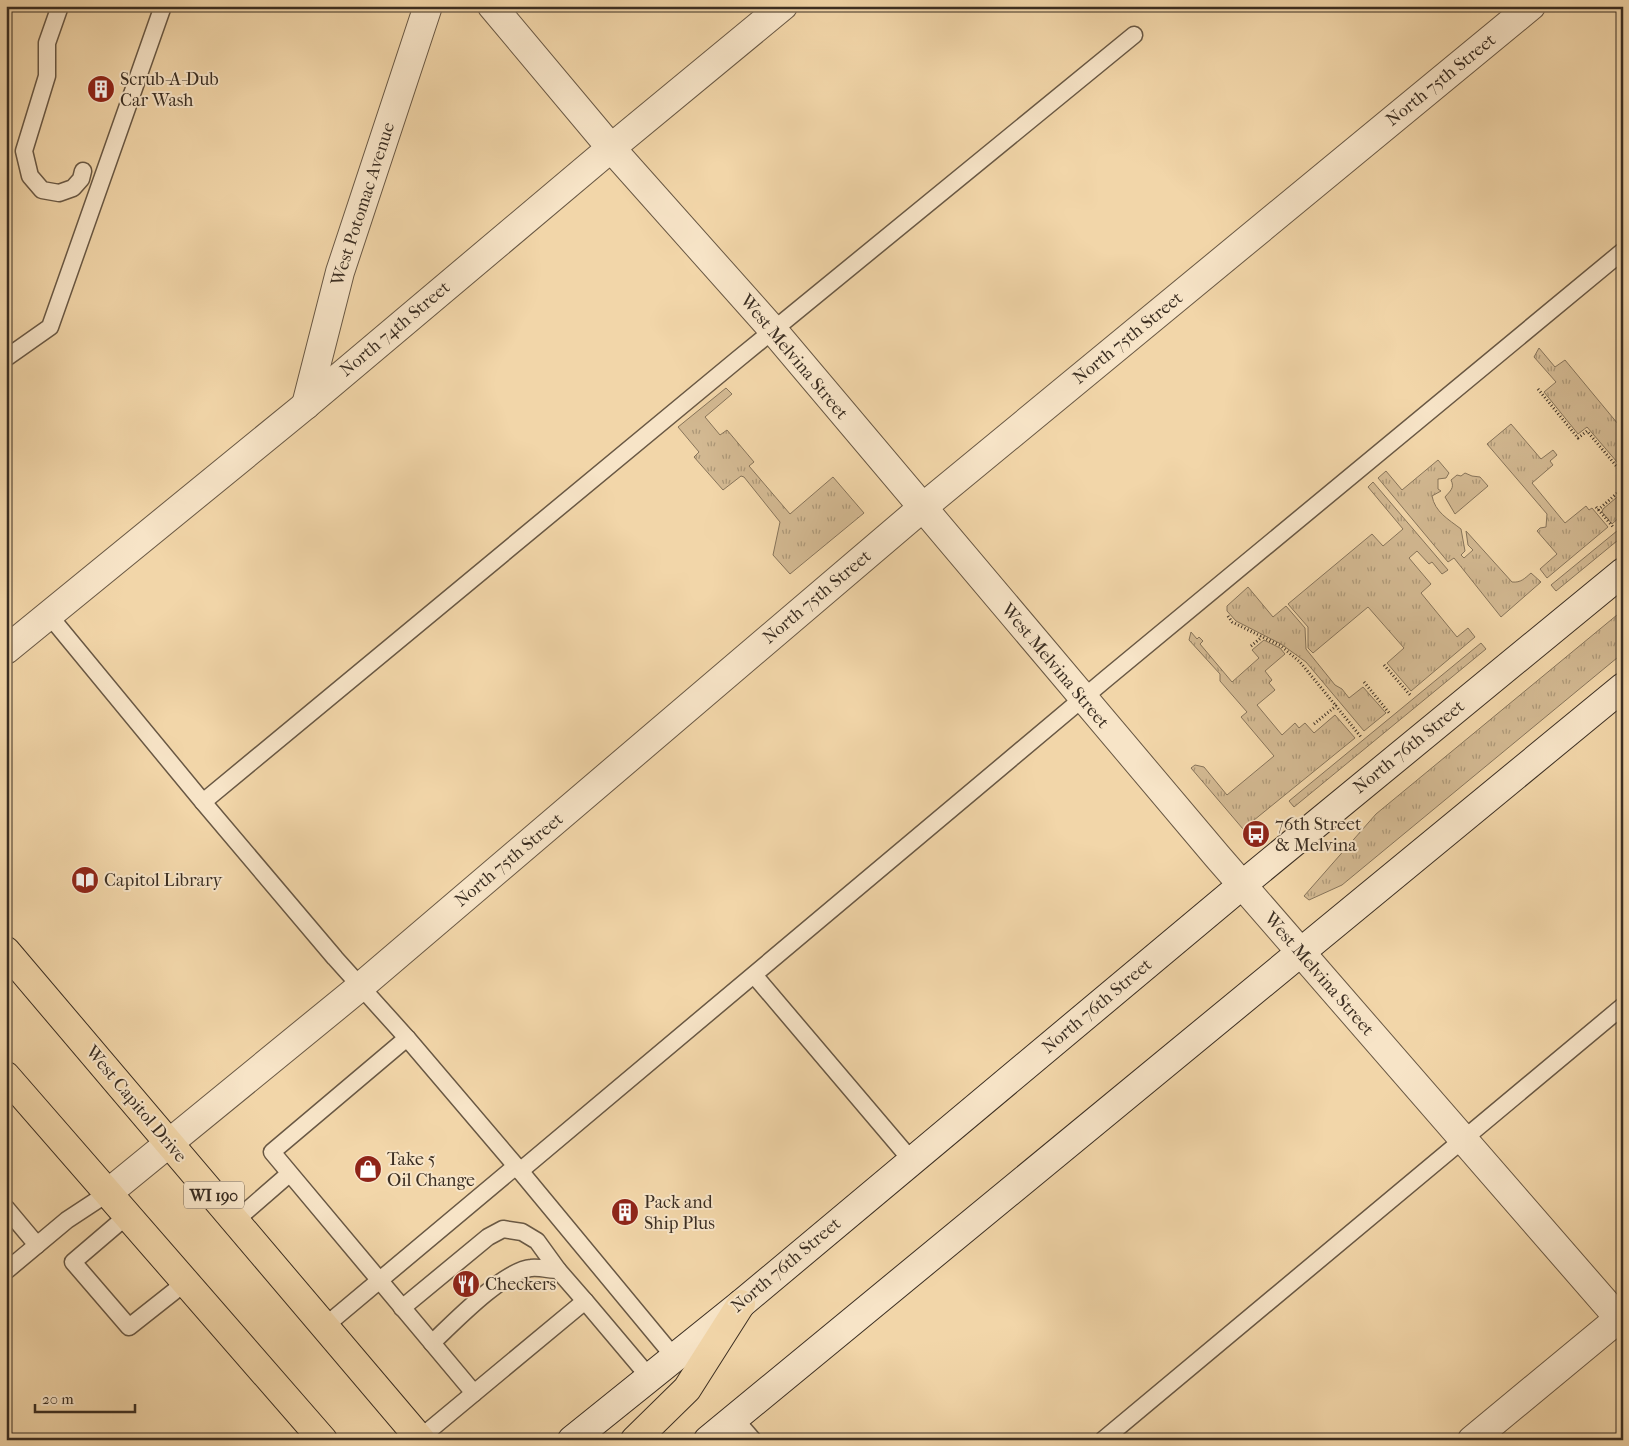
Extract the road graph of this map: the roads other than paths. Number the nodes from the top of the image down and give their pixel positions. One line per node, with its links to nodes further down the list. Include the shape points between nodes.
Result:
1 (60, 6): 9 (lane, via 47,43 47,76 24,151 30,176 42,190 58,193 73,188)
2 (163, 6): 12 (lane, via 50,328)
3 (428, 6): 13 (street, West Potomac Avenue, via 340,272)
4 (492, 6): 8 (street, West Melvina Street)
5 (783, 6): 8 (street, North 74th Street)
6 (1531, 6): 14 (street, North 75th Street)
7 (1134, 35): 11 (lane)
8 (611, 148): 11 (street, West Melvina Street); 13 (street, North 74th Street)
9 (83, 171)
10 (1623, 251): 19 (lane)
11 (773, 330): 14 (street, West Melvina Street); 20 (lane)
12 (6, 358)
13 (306, 404): 16 (street, North 74th Street)
14 (922, 508): 19 (street, West Melvina Street); 27 (street, North 75th Street)
15 (1623, 572): 21 (street, North 76th Street)
16 (48, 614): 17 (street, North 74th Street); 20 (lane)
17 (9, 640)
18 (1623, 687): 23 (street)
19 (1082, 699): 21 (street, West Melvina Street); 24 (lane)
20 (203, 802): 27 (lane)
21 (1242, 885): 23 (street, West Melvina Street); 33 (street, North 76th Street)
22 (6, 951): 26 (main road, West Capitol Drive / WI 190)
23 (1300, 953): 31 (street, West Melvina Street); 54 (street)
24 (754, 975): 33 (lane); 34 (lane)
25 (6, 977): 26 (main road)
26 (35, 985): 32 (main road, West Capitol Drive / WI 190)
27 (360, 987): 29 (lane); 32 (street, North 75th Street)
28 (1623, 1006): 31 (lane)
29 (407, 1038): 34 (lane); 35 (lane, via 272,1152)
30 (6, 1076): 36 (main road)
31 (1463, 1138): 48 (street, West Melvina Street); 61 (lane)
32 (170, 1144): 36 (street, North 75th Street); 39 (main road, West Capitol Drive / WI 190)
33 (912, 1161): 46 (street, North 76th Street)
34 (518, 1168): 43 (lane); 51 (lane)
35 (289, 1174): 39 (lane); 43 (lane)
36 (108, 1193): 38 (main road); 40 (lane, via 67,1220)
37 (6, 1208): 40 (lane)
38 (128, 1216): 44 (main road); 44 (lane, via 73,1262 91,1284 129,1327)
39 (235, 1221): 49 (main road, West Capitol Drive / WI 190)
40 (37, 1246): 42 (lane)
41 (558, 1270): 45 (lane); 47 (lane, via 537,1241 522,1232 503,1229 488,1237); 50 (lane, via 530,1268 507,1277)
42 (6, 1271)
43 (379, 1280): 47 (lane); 49 (lane)
44 (186, 1282): 56 (main road)
45 (585, 1301): 52 (lane); 53 (lane)
46 (740, 1304): 51 (street, North 76th Street); 58 (main road, via 687,1390)
47 (402, 1308): 50 (lane)
48 (1621, 1319): 62 (street)
49 (325, 1326): 55 (main road, West Capitol Drive / WI 190)
50 (432, 1343): 53 (lane)
51 (675, 1358): 52 (street, North 76th Street)
52 (650, 1378): 57 (street, North 76th Street)
53 (474, 1393): 55 (lane)
54 (734, 1418): 59 (street); 60 (lane)
55 (420, 1439)
56 (323, 1440)
57 (572, 1440)
58 (635, 1440)
59 (708, 1440)
60 (753, 1440)
61 (1103, 1440)
62 (1472, 1440)

